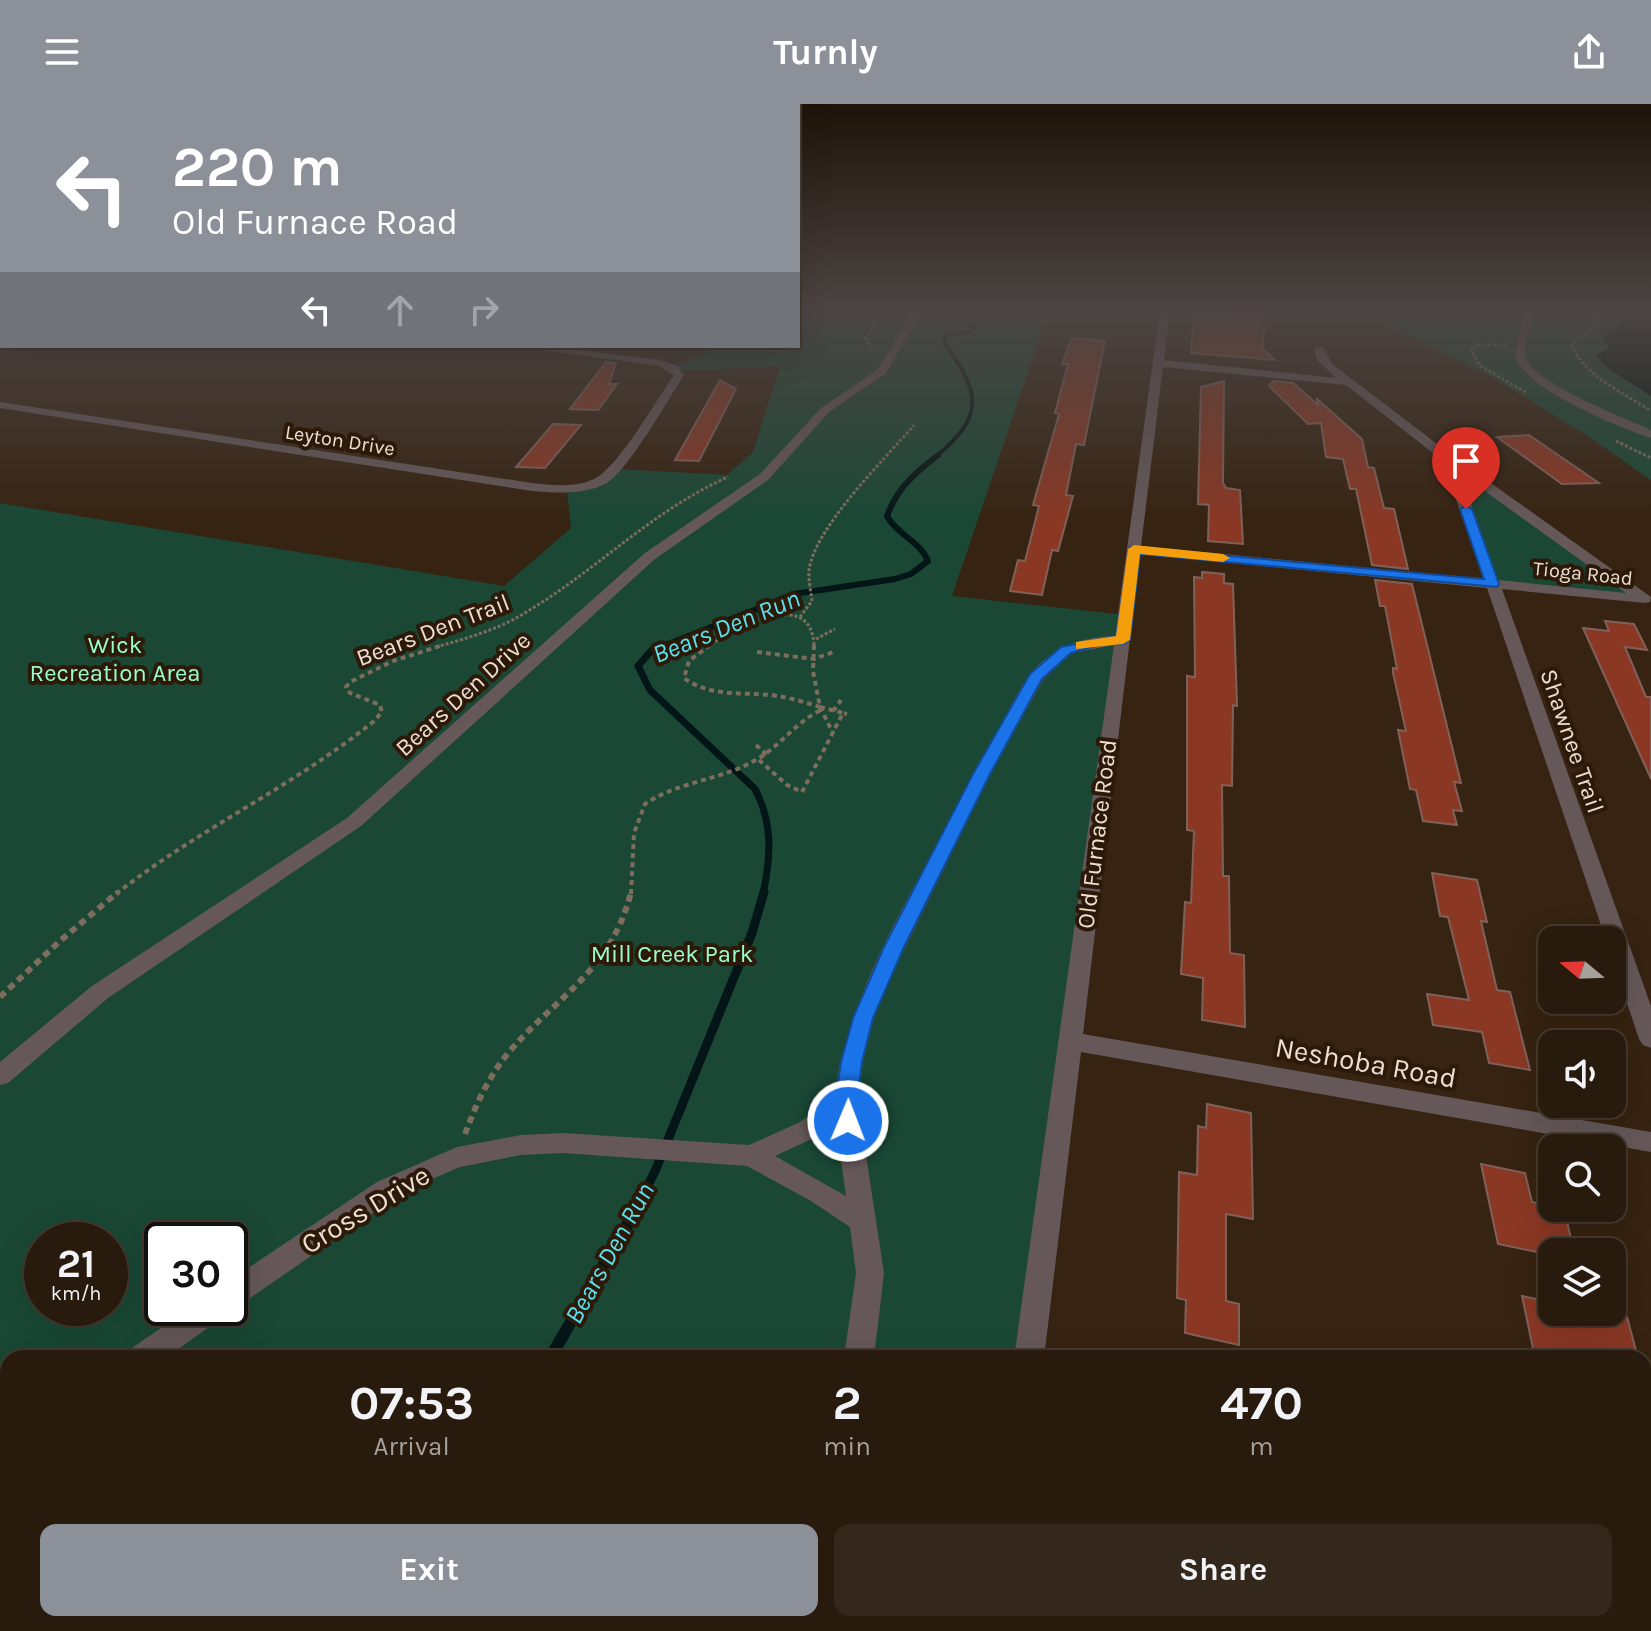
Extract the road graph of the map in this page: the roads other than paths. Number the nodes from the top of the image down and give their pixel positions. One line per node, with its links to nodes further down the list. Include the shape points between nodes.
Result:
1 (675, 381): 7 (street, Leyton Drive, via 613,472 579,487 532,487)
2 (867, 381): 16 (street, Bears Den Drive, via 825,410 764,477 650,556 354,822 100,992)
3 (1156, 381): 10 (street, Old Furnace Road)
4 (1342, 381): 6 (street)
5 (1547, 381): 8 (street)
6 (1349, 382): 9 (street)
7 (0, 405)
8 (1651, 434)
9 (1449, 459): 11 (street, Shawnee Trail); 12 (street)
10 (1134, 549): 11 (street, Tioga Road); 13 (street, Old Furnace Road)
11 (1492, 584): 12 (street, Tioga Road); 14 (street, Shawnee Trail)
12 (1648, 601)
13 (1123, 640): 15 (street, Old Furnace Road); 17 (street, via 1066,650 1028,689 885,966 863,1018)
14 (1651, 1039)
15 (1070, 1041): 18 (street, Neshoba Road); 25 (street, Old Furnace Road)
16 (0, 1076)
17 (846, 1103): 19 (street, Cross Drive, via 809,1129); 20 (street)
18 (1651, 1142)
19 (751, 1156): 20 (street, Cross Drive); 21 (street, Cross Drive, via 563,1143 457,1157 386,1190)
20 (863, 1221): 24 (street, via 870,1273)
21 (248, 1284)
22 (187, 1326): 23 (street)
23 (153, 1350)
24 (860, 1350)
25 (1030, 1350)

